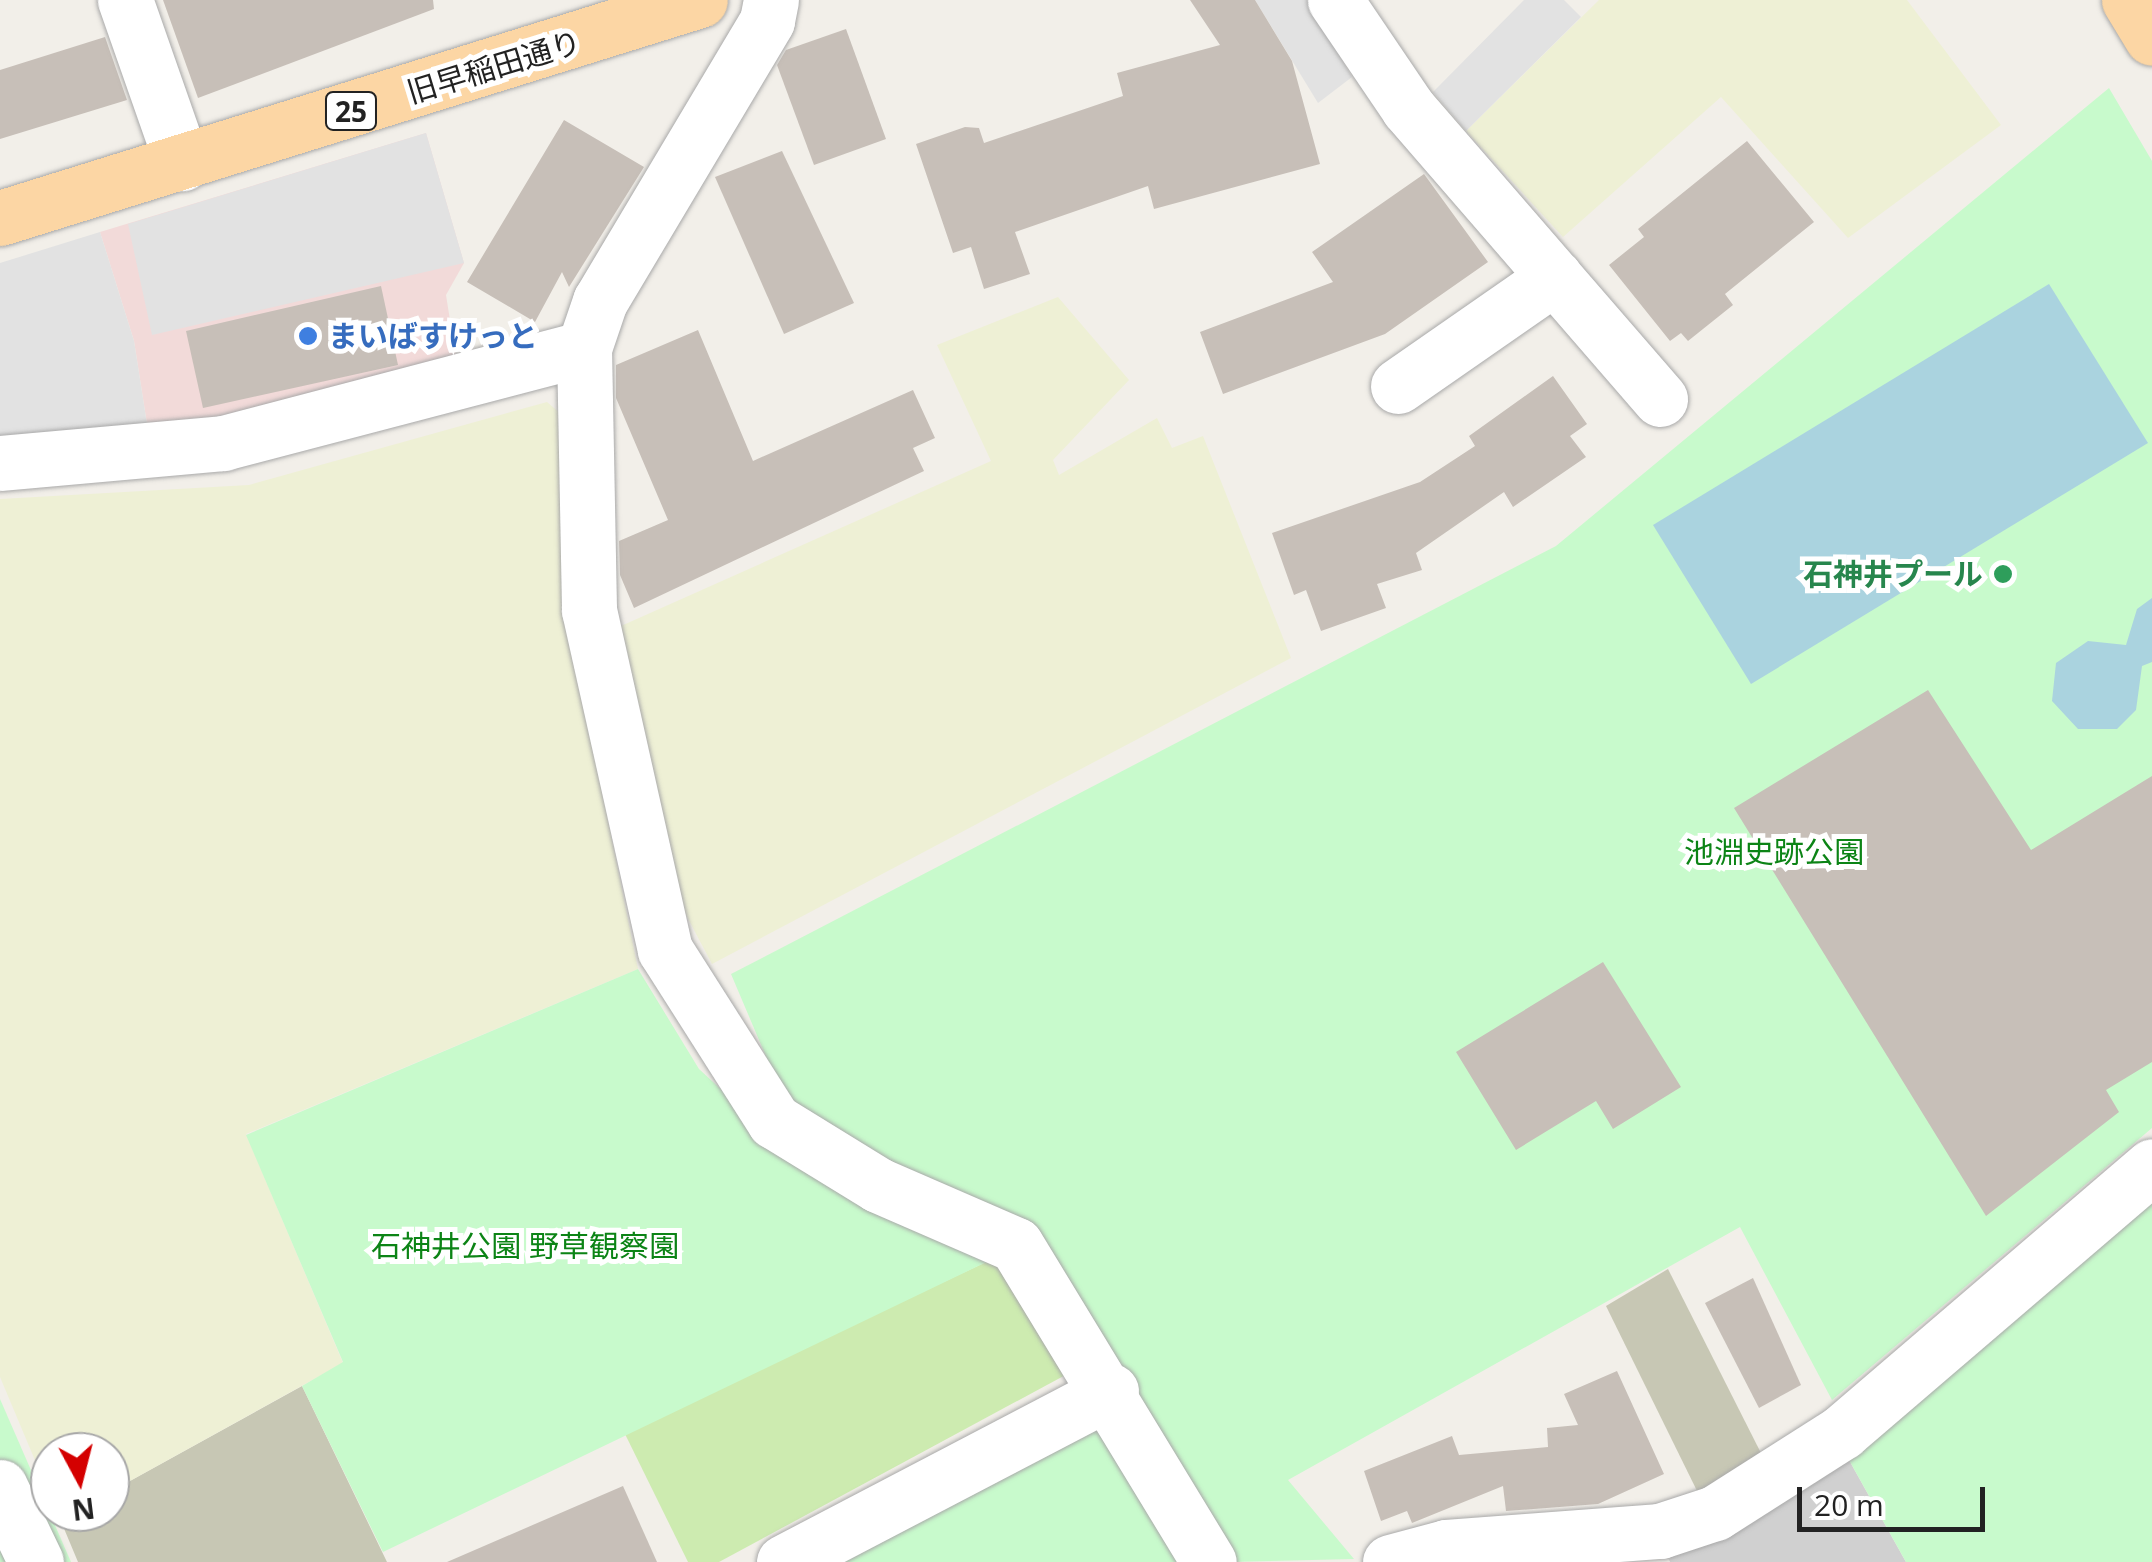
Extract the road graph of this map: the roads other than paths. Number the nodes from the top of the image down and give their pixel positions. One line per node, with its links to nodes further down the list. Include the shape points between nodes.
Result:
1 (125, 0): 5 (street)
2 (700, 0): 5 (main road, 旧早稲田通り / 25)
3 (771, 0): 8 (street, via 767,20 600,301)
4 (1335, 0): 7 (street, via 1408,108)
5 (182, 162): 6 (main road, 旧早稲田通り / 25)
6 (0, 218)
7 (1555, 277): 9 (street); 10 (street)
8 (584, 348): 11 (street, via 223,443); 13 (street, via 589,610 665,950 774,1121 878,1185 1016,1246)
9 (1398, 386)
10 (1660, 399)
11 (0, 464)
12 (2152, 1166): 15 (street, via 1842,1432 1716,1513 1660,1532)
13 (1111, 1391): 17 (street); 18 (street)
14 (0, 1487): 16 (street)
15 (1449, 1555): 19 (street)
16 (36, 1562)
17 (784, 1562)
18 (1208, 1562)
19 (1390, 1562)

